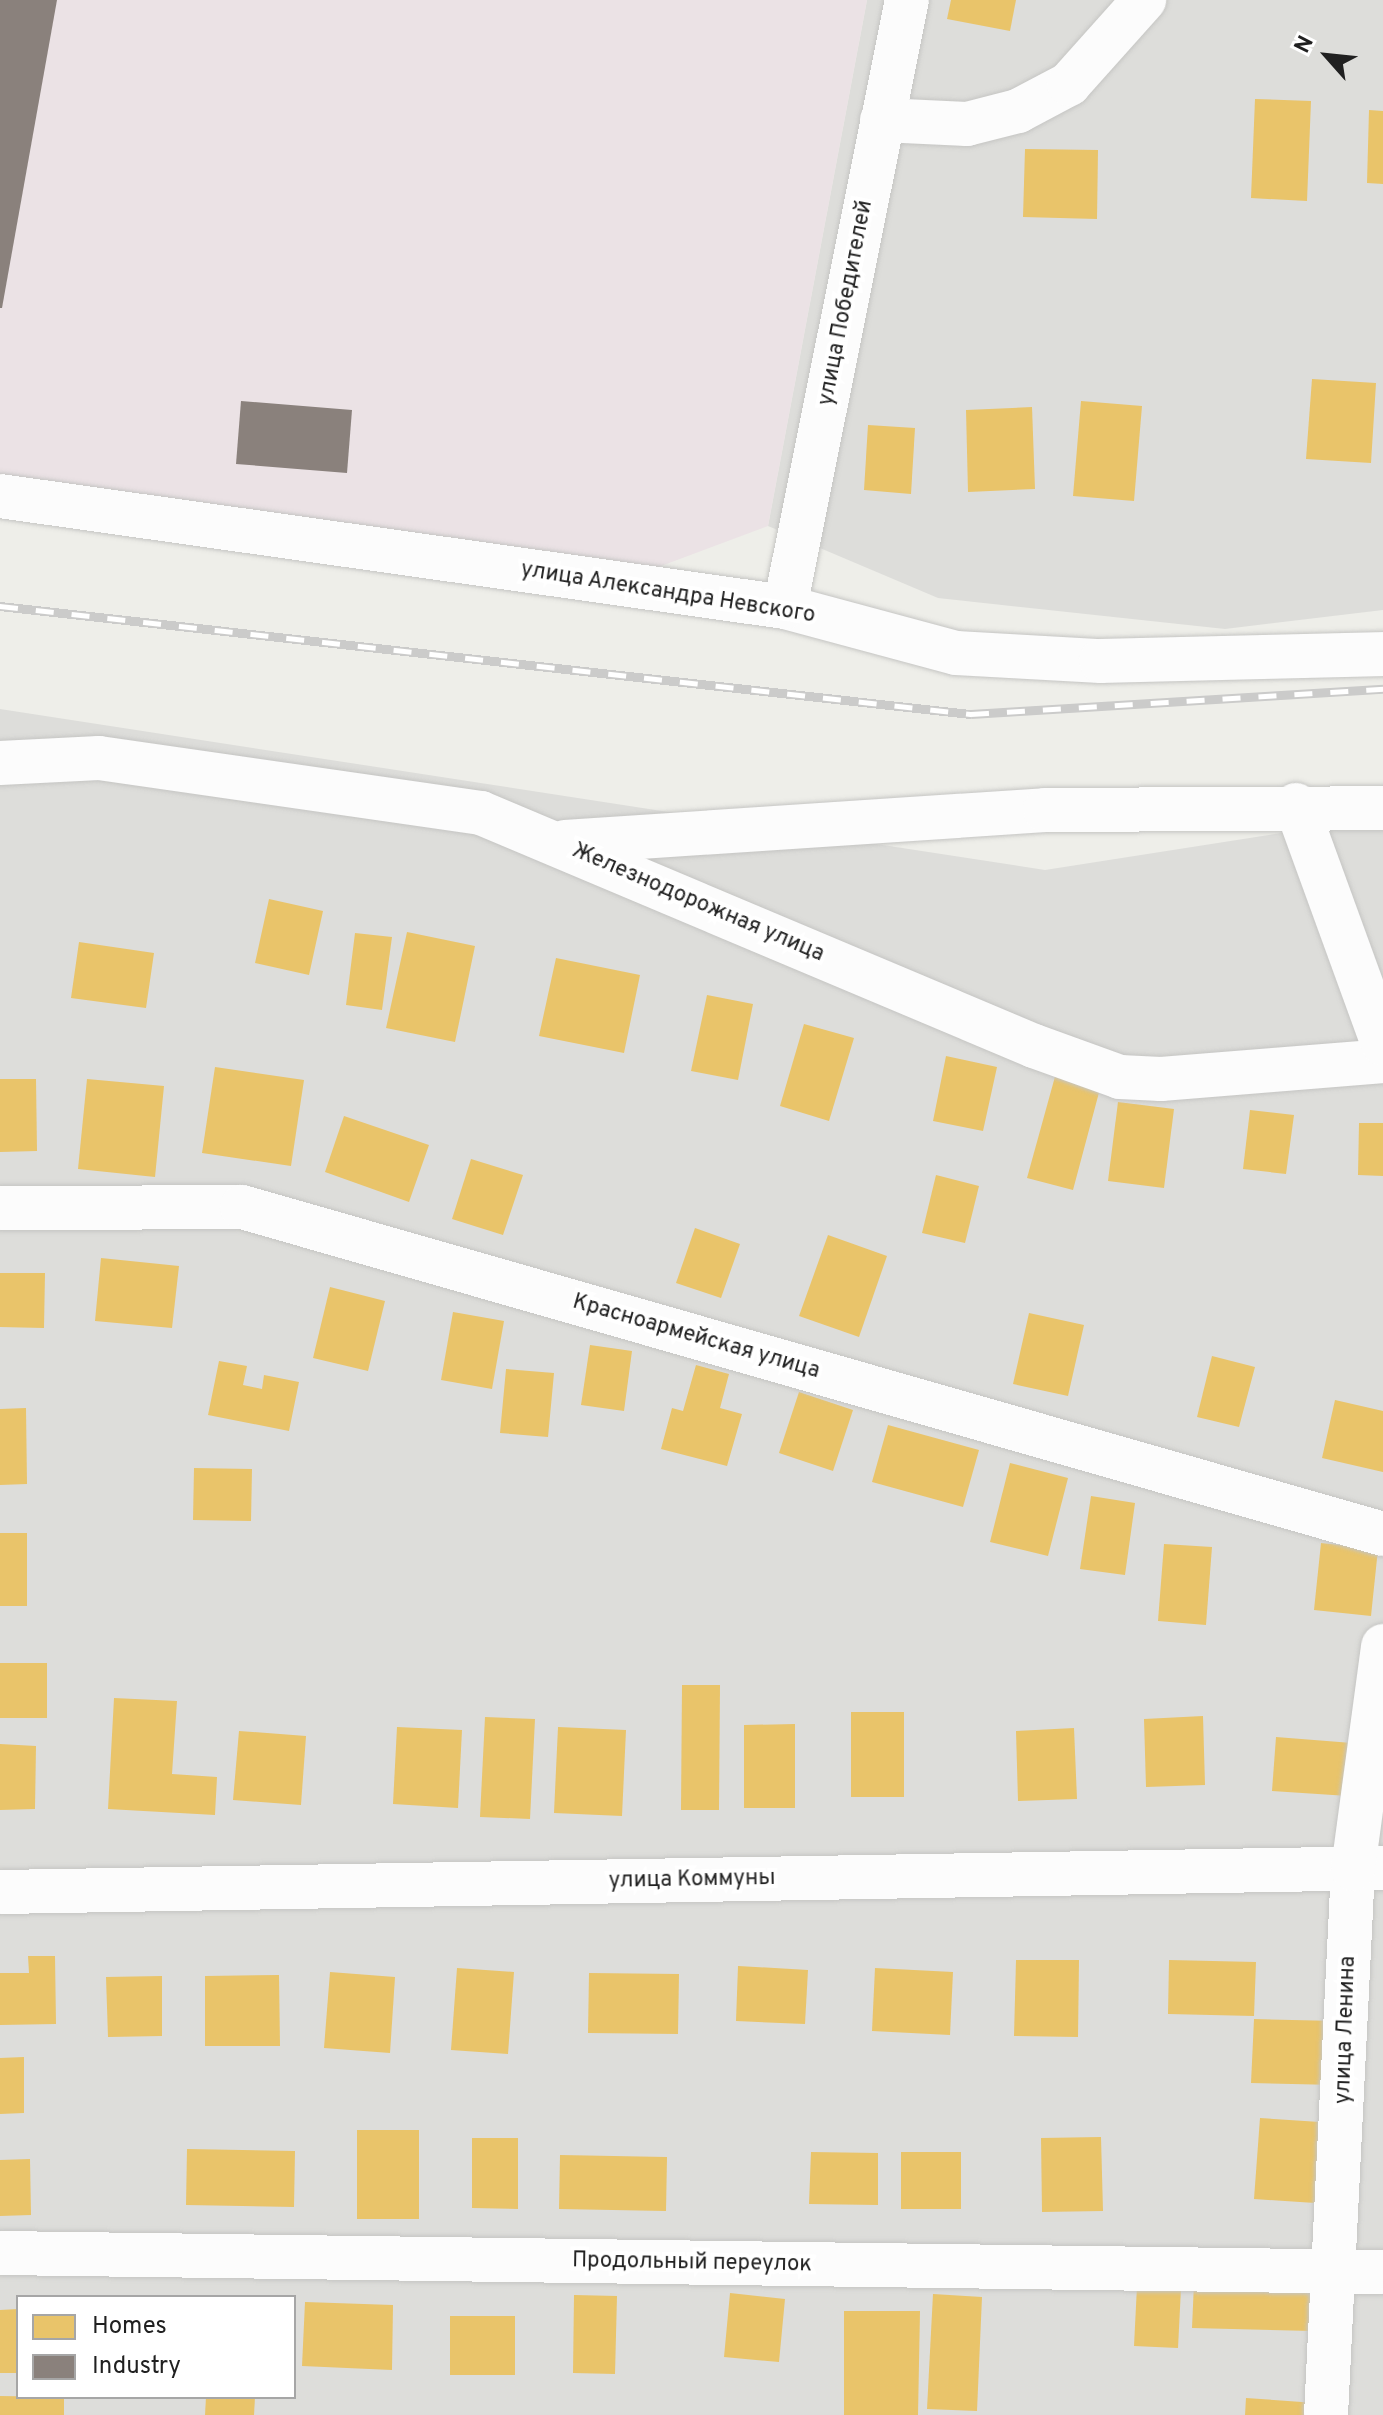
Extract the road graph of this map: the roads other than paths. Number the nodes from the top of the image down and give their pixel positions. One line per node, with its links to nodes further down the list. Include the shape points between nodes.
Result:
1 (907, 0): 3 (street, улица Победителей)
2 (1144, 0): 3 (street, via 1069,84 1018,111 967,124)
3 (882, 120): 5 (street, улица Победителей)
4 (0, 496): 5 (street, улица Александра Невского)
5 (785, 607): 6 (street, улица Александра Невского, via 956,653 1101,661)
6 (1383, 654)
7 (0, 763): 10 (street, Железнодорожная улица, via 99,758 481,813)
8 (1296, 805): 9 (street); 10 (street, via 1045,810); 11 (street)
9 (1383, 808)
10 (555, 843): 12 (street, Железнодорожная улица, via 1034,1046 1120,1077 1161,1079)
11 (1383, 1044)
12 (1383, 1061)
13 (0, 1208): 14 (street, Красноармейская улица, via 242,1207)
14 (1383, 1534)
15 (1383, 1646): 16 (street, улица Ленина)
16 (1368, 1868): 17 (street, улица Коммуны); 19 (street, улица Ленина)
17 (0, 1892)
18 (0, 2253): 19 (street, Продольный переулок)
19 (1336, 2272): 20 (street, Продольный переулок); 21 (street, улица Ленина)
20 (1383, 2272)
21 (1326, 2415)

